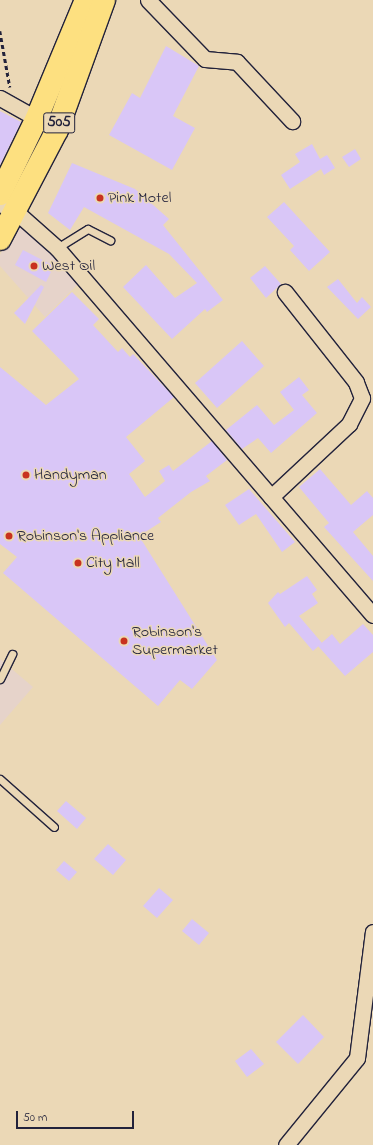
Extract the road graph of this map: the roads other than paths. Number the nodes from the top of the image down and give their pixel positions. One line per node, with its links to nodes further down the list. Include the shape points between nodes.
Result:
1 (86, 0): 5 (highway, 505)
2 (104, 0): 7 (highway, 505)
3 (148, 0): 6 (street, via 205,59 237,62)
4 (0, 98): 5 (street)
5 (36, 120): 7 (street); 8 (highway, 505)
6 (292, 121)
7 (57, 130): 8 (highway, 505)
8 (3, 198): 9 (highway, 505); 11 (street)
9 (0, 239)
10 (110, 240): 11 (lane, via 88,229)
11 (57, 248): 13 (street)
12 (285, 292): 13 (street, via 352,377 362,398 349,424)
13 (271, 497): 14 (street)
14 (373, 615)
15 (12, 654): 16 (lane)
16 (0, 679)
17 (0, 778): 18 (lane)
18 (54, 827)
19 (373, 932): 20 (street, via 357,1058)
20 (286, 1145)

